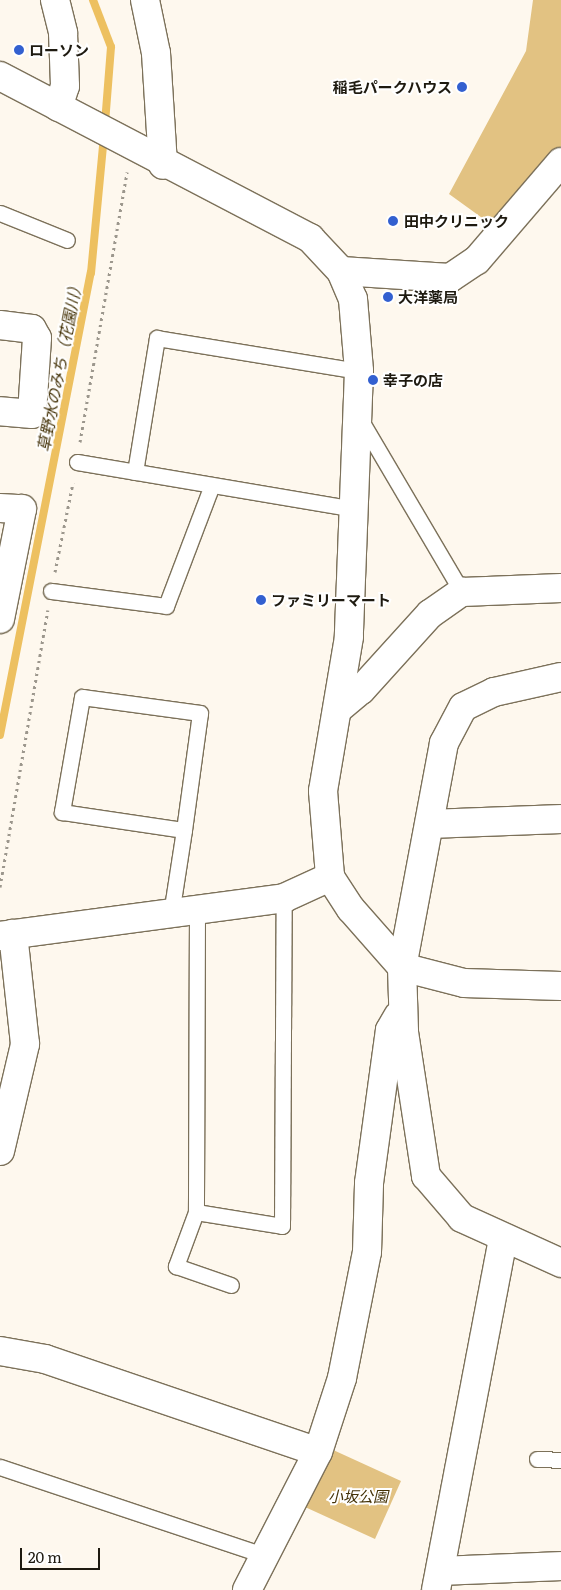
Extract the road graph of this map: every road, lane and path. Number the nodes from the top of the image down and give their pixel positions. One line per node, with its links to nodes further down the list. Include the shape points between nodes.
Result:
1 (55, 0): 4 (street, via 64,33)
2 (145, 0): 7 (street, via 156,53)
3 (0, 76): 4 (street)
4 (68, 112): 5 (street)
5 (131, 147): 7 (street); 15 (path)
6 (561, 162): 10 (street, via 476,260 450,278)
7 (163, 165): 10 (street, via 310,238)
8 (0, 213): 9 (lane)
9 (67, 240)
10 (341, 271): 12 (street, via 353,299)
11 (0, 325): 13 (street, via 32,329 37,338 32,414)
12 (358, 371): 14 (street); 16 (lane, via 157,338)
13 (0, 411)
14 (357, 415): 19 (street); 22 (lane)
15 (77, 462): 16 (lane); 21 (path)
16 (135, 472): 17 (lane)
17 (212, 485): 19 (lane); 21 (lane, via 166,606)
18 (0, 508): 23 (street, via 22,509)
19 (354, 509): 25 (street, via 349,637)
20 (561, 588): 22 (street)
21 (51, 590): 30 (path)
22 (462, 592): 25 (street, via 430,614 361,690)
23 (0, 619)
24 (561, 677): 27 (street, via 494,692 463,707 444,743)
25 (338, 709): 29 (street, via 323,791)
26 (561, 819): 27 (street)
27 (430, 824): 34 (street)
28 (184, 830): 28 (lane, via 62,812 82,697 200,713); 32 (lane)
29 (330, 877): 31 (street); 34 (street, via 345,901)
30 (0, 887)
31 (284, 898): 32 (street); 38 (lane, via 282,1226)
32 (184, 913): 33 (street); 38 (lane)
33 (7, 935): 37 (street, via 25,1044)
34 (402, 966): 35 (street, via 464,982); 36 (street)
35 (561, 986)
36 (403, 1007): 39 (street, via 417,1134 426,1176 462,1218); 43 (street, via 390,1030 369,1183 367,1252 342,1378)
37 (0, 1151)
38 (196, 1212): 41 (lane, via 176,1266)
39 (503, 1239): 40 (street); 49 (street)
40 (561, 1263)
41 (231, 1285)
42 (0, 1351): 43 (street, via 45,1359)
43 (318, 1452): 47 (street)
44 (537, 1459): 45 (lane)
45 (561, 1460)
46 (0, 1467): 47 (lane)
47 (266, 1556): 50 (street)
48 (561, 1566): 49 (street)
49 (439, 1580)
50 (247, 1590)

